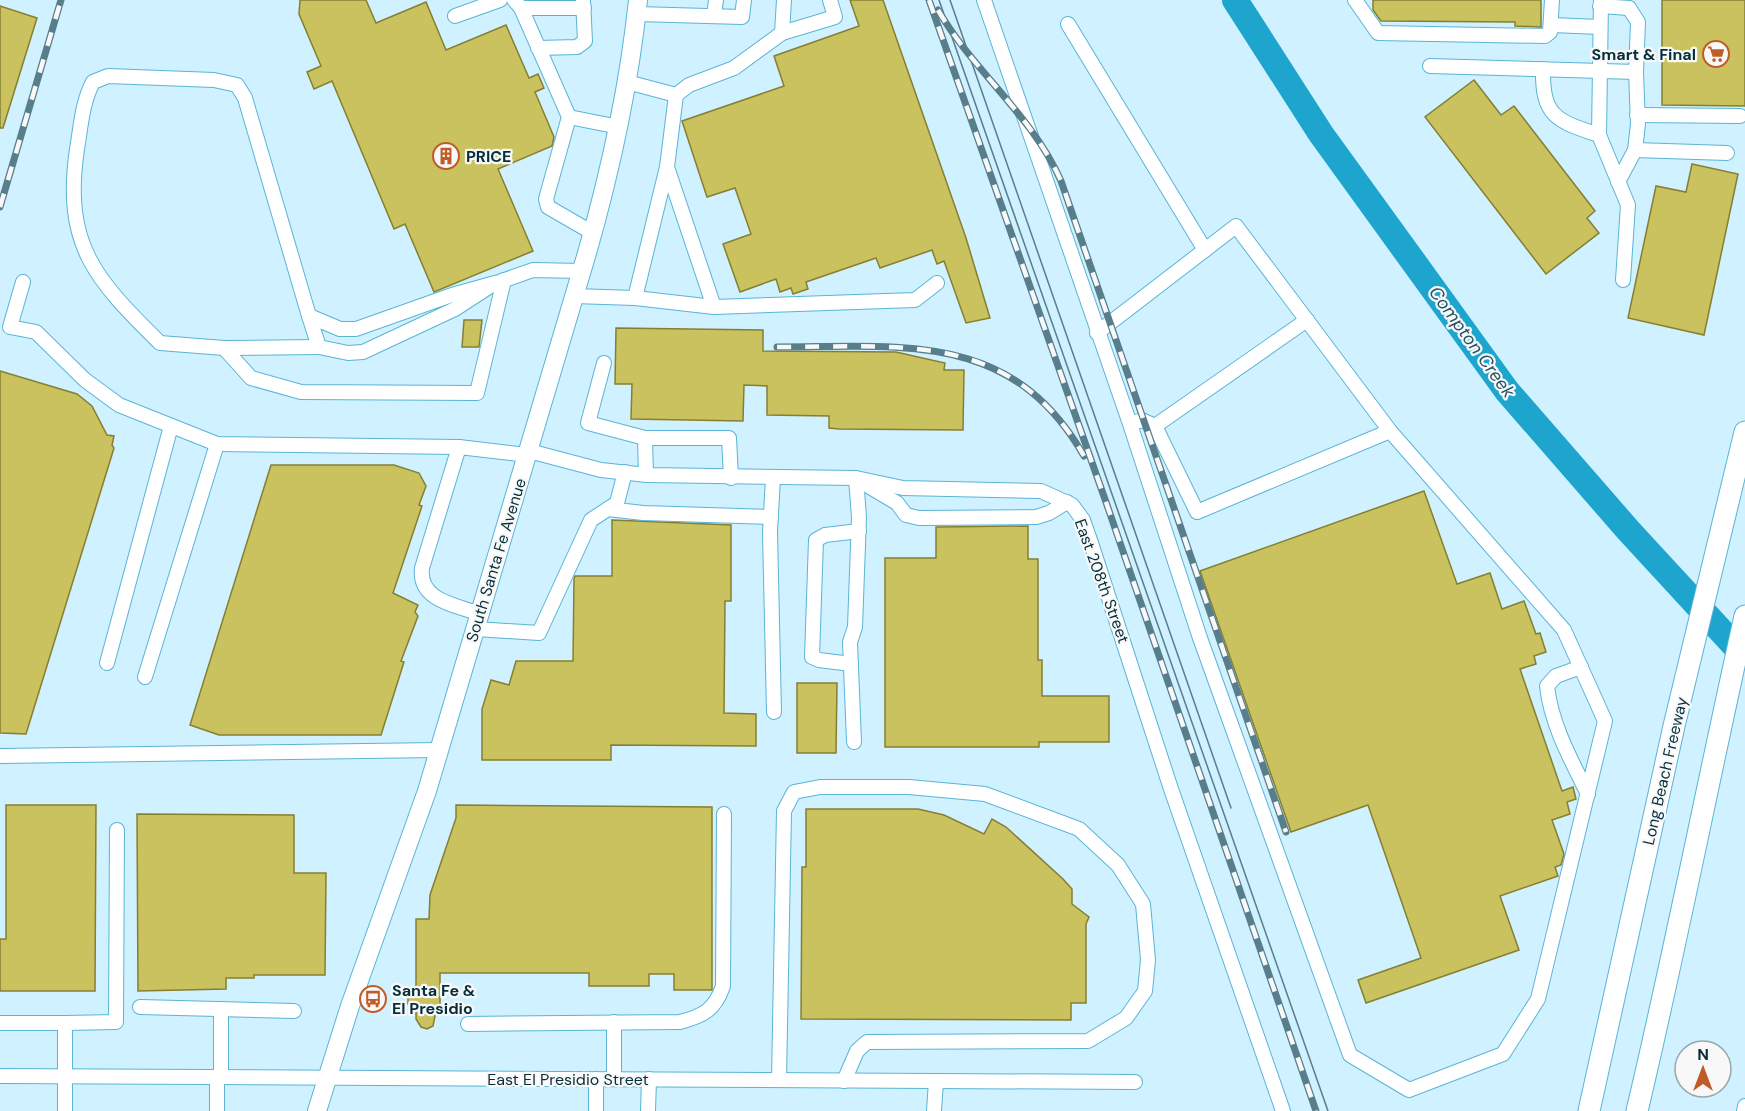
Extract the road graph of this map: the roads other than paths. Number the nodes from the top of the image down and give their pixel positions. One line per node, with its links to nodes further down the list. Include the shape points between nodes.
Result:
1 (500, 0): 14 (street)
2 (716, 0): 15 (street)
3 (744, 0): 15 (street, via 742,17)
4 (784, 0): 19 (street)
5 (831, 0): 19 (street, via 835,17)
6 (984, 0): 48 (street)
7 (1355, 0): 17 (street, via 1378,33 1545,36)
8 (1552, 0): 17 (street)
9 (1600, 3): 12 (street); 18 (street)
10 (518, 4): 11 (street); 20 (street)
11 (583, 4): 20 (street, via 585,41 577,47)
12 (1631, 4): 24 (street, via 1638,22)
13 (637, 7): 15 (street); 25 (main road, South Santa Fe Avenue)
14 (455, 16)
15 (714, 16)
16 (1068, 24): 37 (street)
17 (1552, 25): 18 (street)
18 (1600, 27): 23 (street)
19 (782, 33): 26 (street, via 734,68 688,85)
20 (538, 48): 29 (street)
21 (1430, 66): 22 (street)
22 (1543, 69): 23 (street); 31 (street, via 1542,90 1547,109 1560,121)
23 (1600, 70): 24 (street); 31 (street)
24 (1636, 72): 27 (street)
25 (627, 82): 26 (street); 30 (main road, South Santa Fe Avenue)
26 (676, 95): 34 (street)
27 (1637, 114): 28 (street); 32 (street)
28 (1740, 116)
29 (569, 117): 30 (street); 36 (street, via 546,199 548,207)
30 (619, 127): 36 (main road, South Santa Fe Avenue)
31 (1599, 135): 35 (street)
32 (1635, 150): 33 (street); 35 (street)
33 (1726, 153)
34 (667, 167): 44 (street); 45 (street)
35 (1618, 182): 39 (street, via 1628,205)
36 (593, 233): 38 (main road, South Santa Fe Avenue)
37 (1205, 250): 47 (street, via 1236,226); 48 (street)
38 (582, 271): 41 (street, via 533,270); 43 (main road, South Santa Fe Avenue)
39 (1623, 280)
40 (24, 282): 53 (street, via 10,327 36,332 85,380 119,405)
41 (500, 282): 46 (street, via 356,328 340,329); 49 (street, via 455,309 363,352); 50 (street, via 477,393 300,392 251,378)
42 (937, 283): 45 (street, via 915,300)
43 (574, 296): 44 (street); 60 (main road, South Santa Fe Avenue)
44 (635, 298): 45 (street)
45 (714, 308)
46 (309, 316): 49 (street); 50 (street, via 245,98 237,85 214,80 108,76 93,82 85,97 73,178 75,221 91,265 120,303 160,343)
47 (1307, 320): 54 (street); 55 (street)
48 (1097, 333): 52 (street)
49 (319, 347): 50 (street)
50 (224, 348)
51 (604, 363): 57 (street, via 588,423)
52 (1130, 424): 54 (street, via 1142,420); 80 (street, via 1200,638 1350,1055 1409,1090 1503,1054 1538,999)
53 (171, 426): 58 (street); 72 (street)
54 (1155, 426): 55 (street, via 1197,512)
55 (1390, 431): 74 (street, via 1564,630)
56 (1745, 432): 109 (highway, Long Beach Freeway, via 1674,726)
57 (645, 438): 62 (street); 63 (street, via 729,438)
58 (217, 444): 59 (street, East 208th Street); 75 (street)
59 (459, 447): 60 (street, East 208th Street); 71 (street, via 422,568 422,582 429,594)
60 (528, 453): 61 (street, East 208th Street); 71 (main road, South Santa Fe Avenue)
61 (625, 472): 62 (street, East 208th Street); 67 (street, via 617,503)
62 (646, 475): 63 (street, East 208th Street)
63 (730, 478): 64 (street, East 208th Street)
64 (772, 478): 65 (street, East 208th Street); 68 (street)
65 (856, 478): 66 (street, East 208th Street, via 903,488 1041,491); 66 (street, via 897,503 906,515 919,518 1036,516); 69 (street)
66 (1067, 502): 108 (street, East 208th Street, via 1083,520)
67 (608, 508): 68 (street, via 643,513); 71 (street, via 591,520 539,633)
68 (771, 517): 76 (street)
69 (859, 531): 73 (street); 73 (street, via 816,540 812,657)
70 (1745, 616): 110 (highway)
71 (478, 621): 78 (main road, South Santa Fe Avenue)
72 (106, 663)
73 (851, 664): 77 (street)
74 (1581, 667): 80 (street, via 1605,721); 80 (street, via 1556,676 1547,686 1567,753)
75 (145, 677)
76 (774, 712)
77 (854, 742)
78 (439, 750): 79 (street); 93 (main road, South Santa Fe Avenue)
79 (0, 756)
80 (1588, 794)
81 (724, 814): 88 (street, via 723,986 718,1001 703,1016 680,1022)
82 (117, 830): 87 (street, via 116,1023)
83 (140, 1007): 84 (street)
84 (221, 1009): 85 (street); 92 (street)
85 (294, 1011)
86 (0, 1023): 87 (street)
87 (65, 1023): 91 (street)
88 (614, 1023): 89 (street); 95 (street)
89 (468, 1024)
90 (0, 1076): 91 (street, East El Presidio Street)
91 (65, 1076): 92 (street, East El Presidio Street); 102 (street)
92 (219, 1076): 93 (street, East El Presidio Street); 103 (street)
93 (327, 1077): 94 (street, East El Presidio Street); 104 (main road, South Santa Fe Avenue)
94 (596, 1079): 95 (street, East El Presidio Street); 105 (street)
95 (614, 1079): 96 (street, East El Presidio Street)
96 (649, 1079): 97 (street, East El Presidio Street); 106 (street)
97 (779, 1080): 98 (street, East El Presidio Street); 98 (street, via 784,811 794,792 820,787 909,787 986,794 1079,829 1118,865 1143,904 1148,960 1145,991 1126,1018 1088,1041 867,1042 857,1051)
98 (844, 1081): 99 (street, East El Presidio Street)
99 (936, 1081): 100 (street, East El Presidio Street); 107 (street)
100 (1135, 1082)
101 (1745, 1106): 111 (street)
102 (65, 1111)
103 (217, 1111)
104 (317, 1111)
105 (596, 1111)
106 (648, 1111)
107 (934, 1111)
108 (1283, 1111)
109 (1589, 1111)
110 (1637, 1111)
111 (1744, 1111)

